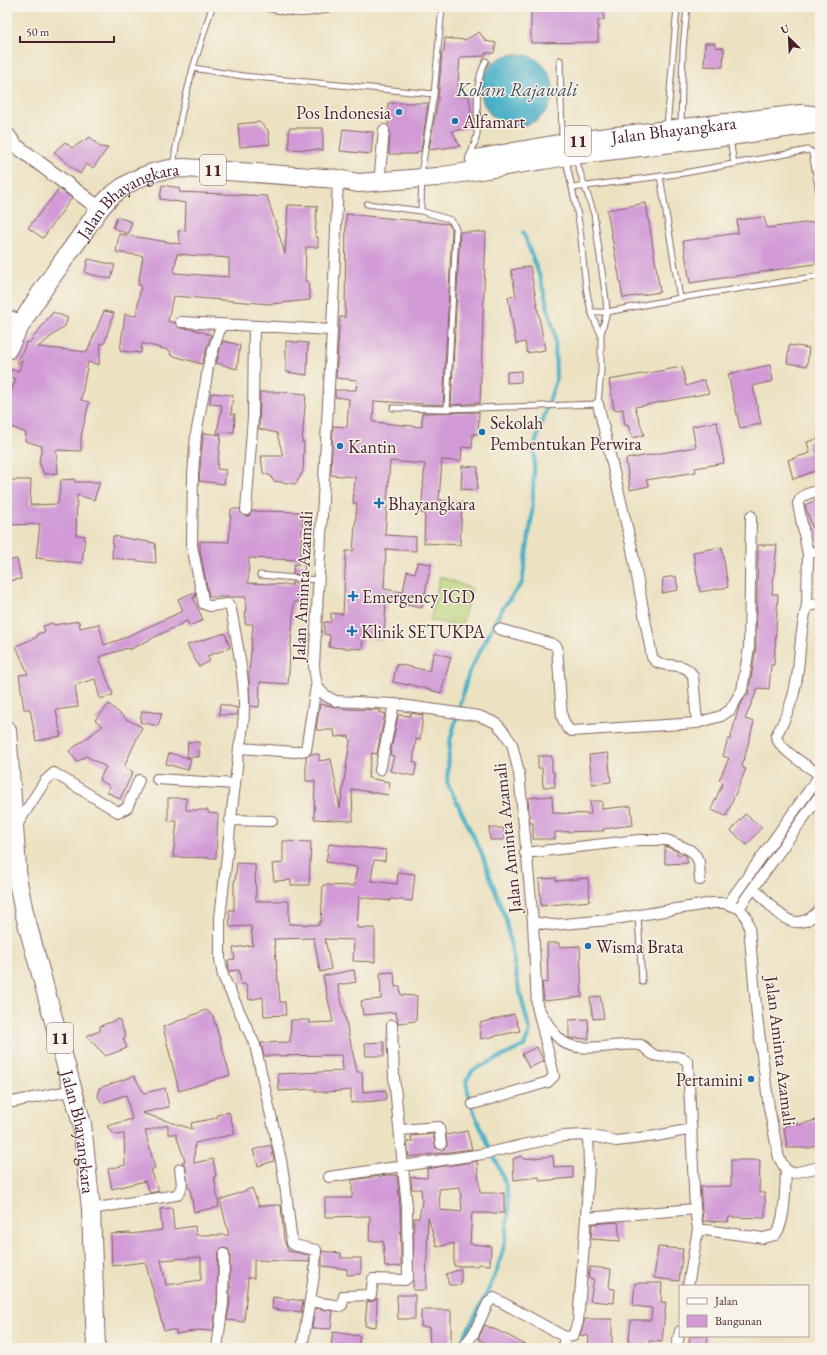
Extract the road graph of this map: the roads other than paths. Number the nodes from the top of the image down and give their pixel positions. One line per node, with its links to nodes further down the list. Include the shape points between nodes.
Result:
1 (212, 7): 9 (lane)
2 (263, 7): 3 (lane, via 294,14 322,12)
3 (335, 7)
4 (442, 7): 10 (lane)
5 (677, 7): 16 (lane)
6 (687, 7): 16 (lane)
7 (560, 60): 18 (lane)
8 (486, 61): 20 (lane, via 482,67 478,88 477,135)
9 (193, 68): 10 (lane, via 243,76); 21 (lane, via 181,116)
10 (434, 94): 23 (lane)
11 (820, 116): 13 (highway, Jalan Bhayangkara / 11, via 801,114)
12 (820, 123): 13 (highway, Jalan Bhayangkara / 11)
13 (729, 129): 16 (highway, Jalan Bhayangkara / 11); 19 (lane)
14 (384, 130): 22 (street)
15 (7, 134): 17 (street)
16 (674, 136): 18 (highway, Jalan Bhayangkara / 11)
17 (11, 146): 30 (street)
18 (566, 146): 20 (highway, Jalan Bhayangkara / 11); 26 (lane); 27 (lane)
19 (734, 164): 24 (lane); 28 (lane, via 808,150 812,152)
20 (468, 167): 23 (highway, Jalan Bhayangkara / 11)
21 (173, 168): 25 (highway, Jalan Bhayangkara / 11); 30 (highway, Jalan Bhayangkara / 11, via 130,183 114,194)
22 (380, 173): 23 (highway, Jalan Bhayangkara / 11); 25 (highway, Jalan Bhayangkara / 11)
23 (422, 173): 25 (highway, Jalan Bhayangkara / 11, via 358,183); 31 (lane)
24 (660, 176): 26 (lane); 33 (lane)
25 (338, 179): 41 (street, Jalan Aminta Azamali)
26 (585, 185): 27 (lane); 35 (lane, via 594,214)
27 (572, 188): 34 (lane)
28 (820, 198)
29 (366, 204): 31 (lane)
30 (100, 209): 37 (highway, Jalan Bhayangkara / 11, via 43,288)
31 (421, 211): 46 (lane, via 451,220 456,229)
32 (820, 276): 33 (lane)
33 (680, 298): 35 (lane)
34 (591, 312): 35 (lane); 42 (lane)
35 (607, 312): 42 (lane)
36 (7, 315): 37 (street)
37 (24, 321): 43 (highway, Jalan Bhayangkara / 11)
38 (180, 322): 39 (street)
39 (221, 326): 40 (street); 61 (street, via 208,366 196,434 192,475 192,546 204,604 228,604 232,608 245,703)
40 (254, 326): 41 (street); 48 (street, via 253,418)
41 (332, 330): 53 (street, Jalan Aminta Azamali)
42 (601, 334): 44 (lane)
43 (7, 350)
44 (598, 404): 46 (lane); 59 (street, via 631,544 652,657 659,663 680,665 690,670 693,676)
45 (393, 408): 46 (lane)
46 (447, 409)
47 (820, 491): 51 (street, via 810,492 802,497 798,504)
48 (246, 510)
49 (751, 516): 59 (street, via 749,648 742,690 730,710 721,716)
50 (820, 550): 51 (street)
51 (808, 554): 55 (street)
52 (260, 575): 53 (lane)
53 (318, 580): 57 (street, Jalan Aminta Azamali, via 314,666)
54 (820, 604): 55 (street)
55 (807, 606): 64 (street, via 802,621 796,683 776,736 785,749)
56 (499, 629): 59 (street, via 557,647 562,717 567,728 572,731)
57 (316, 686): 58 (street, Jalan Aminta Azamali, via 327,698 336,701); 61 (street, via 306,750 296,752)
58 (394, 704): 63 (street); 73 (street, Jalan Aminta Azamali, via 479,716 496,723 504,732 512,744 519,773)
59 (697, 723)
60 (7, 730): 62 (highway, Jalan Bhayangkara / 11)
61 (239, 748): 67 (street)
62 (8, 758): 69 (highway, Jalan Bhayangkara / 11)
63 (380, 770)
64 (820, 775): 74 (street)
65 (157, 779): 67 (street)
66 (139, 780): 72 (street, via 127,808 118,812 54,773)
67 (235, 784): 70 (street)
68 (820, 795): 75 (street)
69 (10, 803): 72 (highway, Jalan Bhayangkara / 11)
70 (230, 820): 71 (street); 104 (street, via 220,918 220,959 223,976 255,1045 281,1160 292,1243 316,1250)
71 (272, 821)
72 (14, 830): 86 (highway, Jalan Bhayangkara / 11, via 18,882 24,912)
73 (525, 853): 76 (street, via 639,840 667,840 690,850 696,856); 82 (street, Jalan Aminta Azamali)
74 (764, 854): 75 (street); 78 (street)
75 (774, 860): 77 (street)
76 (700, 880)
77 (754, 888): 79 (street); 80 (street, via 783,919 807,921)
78 (728, 904): 79 (street, Jalan Aminta Azamali); 81 (street, Jalan Aminta Azamali, via 713,903)
79 (740, 908): 96 (street, Jalan Aminta Azamali, via 749,927 756,1010 769,1108 779,1158)
80 (820, 909)
81 (638, 916): 82 (street, Jalan Aminta Azamali, via 552,925); 83 (lane)
82 (533, 922): 84 (street)
83 (642, 982)
84 (537, 1006): 88 (street, via 554,1074 553,1079); 89 (street, via 549,1026 568,1045 641,1045 656,1056 673,1056 686,1060 689,1068)
85 (392, 1025): 90 (street)
86 (74, 1090): 87 (street); 98 (highway, Jalan Bhayangkara / 11, via 82,1124)
87 (7, 1103)
88 (473, 1104)
89 (692, 1129): 91 (street, via 616,1141); 99 (street)
90 (400, 1130): 92 (street, via 439,1127); 93 (street)
91 (588, 1135): 93 (street, via 563,1136 500,1151); 100 (street)
92 (441, 1144)
93 (403, 1167): 97 (street); 104 (street, via 407,1206 407,1279 374,1279 371,1295 344,1296 340,1306)
94 (820, 1167): 96 (street, via 793,1173)
95 (180, 1169): 98 (street, via 182,1187 176,1195)
96 (786, 1170): 101 (street, via 780,1226 775,1235 763,1238)
97 (330, 1177)
98 (91, 1209): 107 (highway, Jalan Bhayangkara / 11)
99 (695, 1209): 100 (street); 101 (street)
100 (586, 1218): 106 (street, via 578,1322 573,1336)
101 (698, 1229): 103 (street)
102 (224, 1254): 108 (street, via 223,1303)
103 (688, 1285)
104 (310, 1302): 109 (street)
105 (679, 1335): 112 (street)
106 (565, 1337): 110 (street, via 494,1298 488,1303 474,1333); 111 (street)
107 (96, 1348)
108 (217, 1348)
109 (302, 1348)
110 (463, 1348)
111 (563, 1348)
112 (676, 1348)

